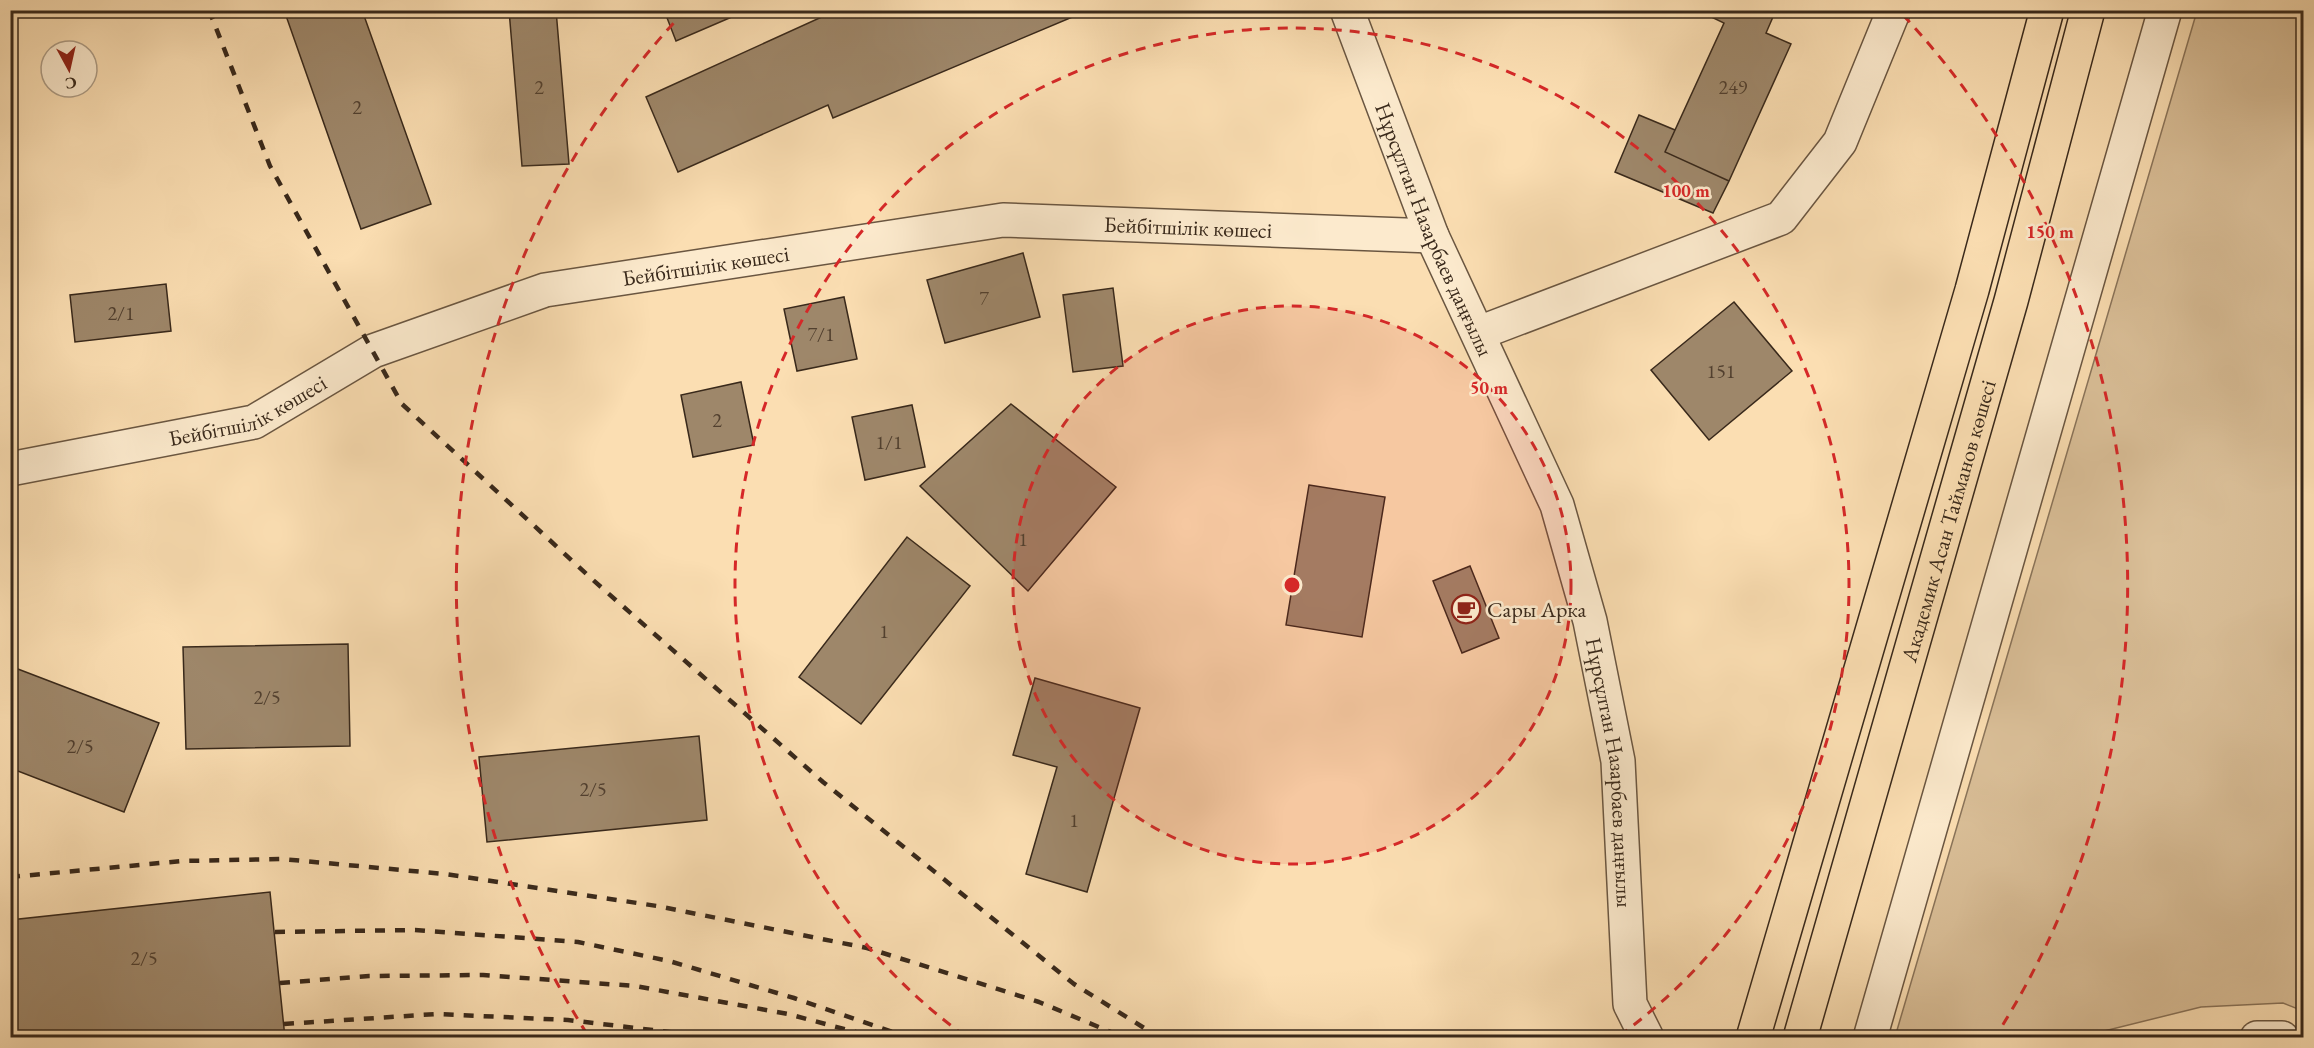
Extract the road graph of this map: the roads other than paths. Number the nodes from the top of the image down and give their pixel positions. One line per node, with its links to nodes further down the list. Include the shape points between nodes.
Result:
1 (1347, 10): 6 (street, Нұрсұлтан Назарбаев даңғылы)
2 (1894, 10): 7 (street, via 1840,142 1781,218)
3 (2047, 10): 9 (main road, Академик Асан Тайманов көшесі, via 1975,279)
4 (2088, 10): 10 (main road, Академик Асан Тайманов көшесі, via 2011,301)
5 (2165, 10): 12 (street)
6 (1432, 236): 7 (street, Нұрсұлтан Назарбаев даңғылы); 8 (street, Бейбітшілік көшесі, via 1003,220 545,290 373,351 254,422)
7 (1479, 333): 11 (street, Нұрсұлтан Назарбаев даңғылы, via 1557,505 1590,621 1618,761 1630,1004)
8 (10, 469)
9 (1756, 1027)
10 (1801, 1033)
11 (1647, 1038)
12 (1870, 1038)
13 (2257, 1038): 14 (street)
14 (2282, 1038)

